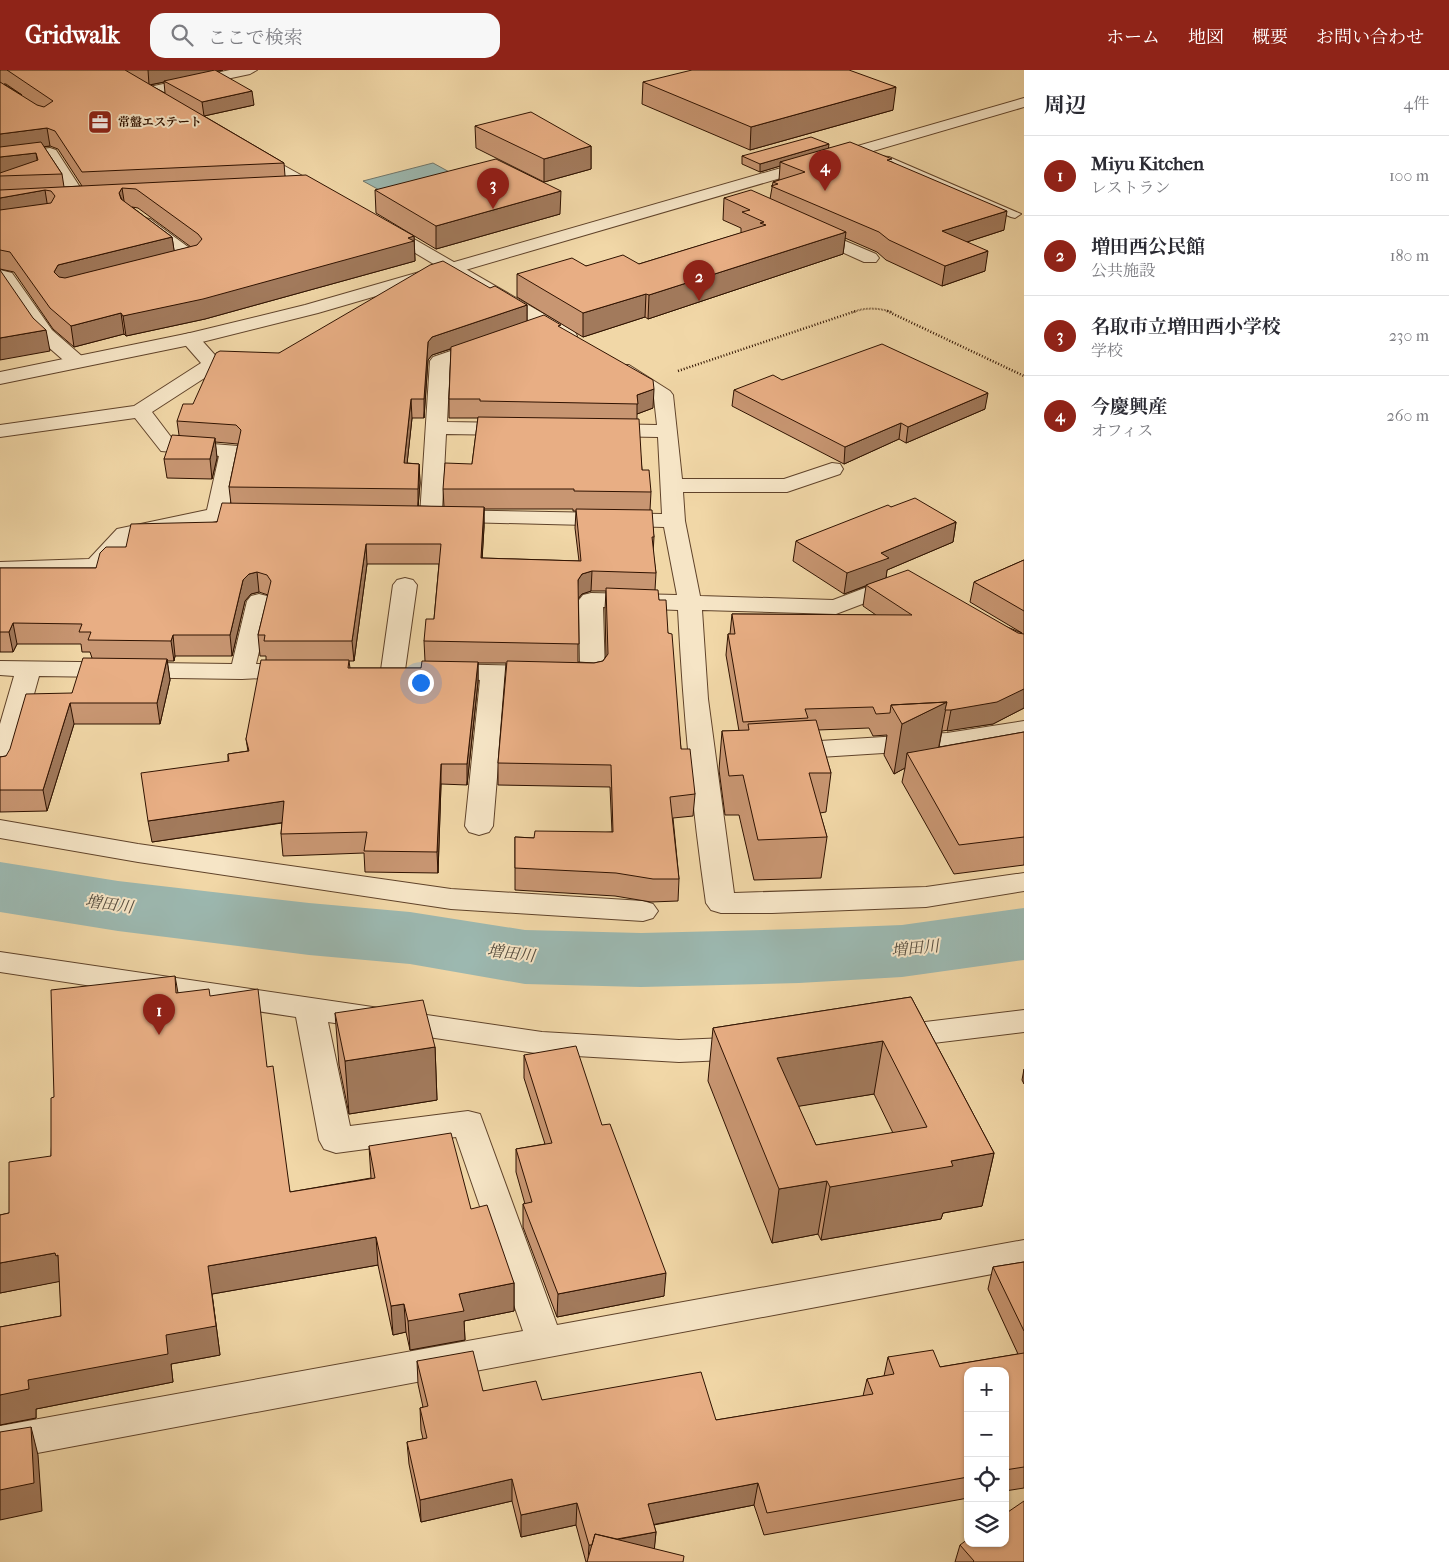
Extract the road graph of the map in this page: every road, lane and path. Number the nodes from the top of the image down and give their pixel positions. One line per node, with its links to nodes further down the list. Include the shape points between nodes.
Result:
1 (109, 70): 3 (street)
2 (244, 71): 3 (street)
3 (147, 92): 4 (street)
4 (163, 102)
5 (1024, 102): 7 (street)
6 (237, 144): 9 (street, via 316,197)
7 (881, 152): 10 (street, via 850,153); 16 (lane)
8 (0, 158): 12 (street, via 50,153)
9 (283, 188)
10 (721, 191): 14 (street); 21 (street)
11 (97, 197): 12 (street)
12 (79, 198): 13 (street)
13 (61, 200)
14 (745, 202)
15 (160, 212): 20 (street, via 131,214 193,259)
16 (1015, 214)
17 (368, 218): 21 (street)
18 (799, 226): 19 (street)
19 (870, 258)
20 (155, 269)
21 (453, 269): 23 (street); 24 (street)
22 (0, 275): 27 (street, via 6,277 45,334)
23 (548, 324): 25 (street); 32 (street, via 440,361)
24 (190, 339): 27 (street); 31 (street, via 213,364)
25 (580, 343)
26 (604, 358): 30 (street)
27 (77, 362): 29 (street)
28 (1024, 376): 30 (path, via 893,312 871,308)
29 (0, 378)
30 (644, 383): 36 (street, via 663,395)
31 (140, 411): 35 (street); 39 (street, via 168,447 231,450)
32 (436, 428): 33 (street); 41 (street, via 421,516)
33 (533, 429)
34 (581, 430): 36 (street)
35 (0, 431)
36 (667, 431): 38 (street)
37 (832, 469): 38 (street, via 787,486)
38 (672, 485): 41 (street)
39 (217, 514): 40 (street); 42 (street, via 125,534 95,566)
40 (275, 514)
41 (674, 521): 46 (street)
42 (0, 569)
43 (918, 583): 46 (street, via 910,578 836,607)
44 (405, 586): 51 (street, via 383,670)
45 (259, 601): 50 (street)
46 (690, 603): 51 (street, via 591,600 593,675); 55 (street, via 695,699)
47 (0, 668): 48 (street)
48 (28, 670): 50 (street); 56 (street)
49 (317, 671): 50 (street)
50 (242, 672)
51 (493, 673): 57 (street)
52 (1024, 729): 53 (street, via 947,741)
53 (768, 752)
54 (730, 755): 55 (street)
55 (702, 756): 59 (street, via 721,902 926,898)
56 (0, 770)
57 (479, 826)
58 (0, 830): 60 (street, via 138,854 451,898)
59 (1024, 882)
60 (643, 911)
61 (0, 962): 62 (street)
62 (310, 1008): 65 (street, via 542,1044 679,1051); 67 (street, via 336,1140 468,1123)
63 (1024, 1021): 64 (street)
64 (867, 1039)
65 (782, 1046)
66 (1024, 1254): 67 (street)
67 (545, 1342): 68 (street)
68 (0, 1443)

